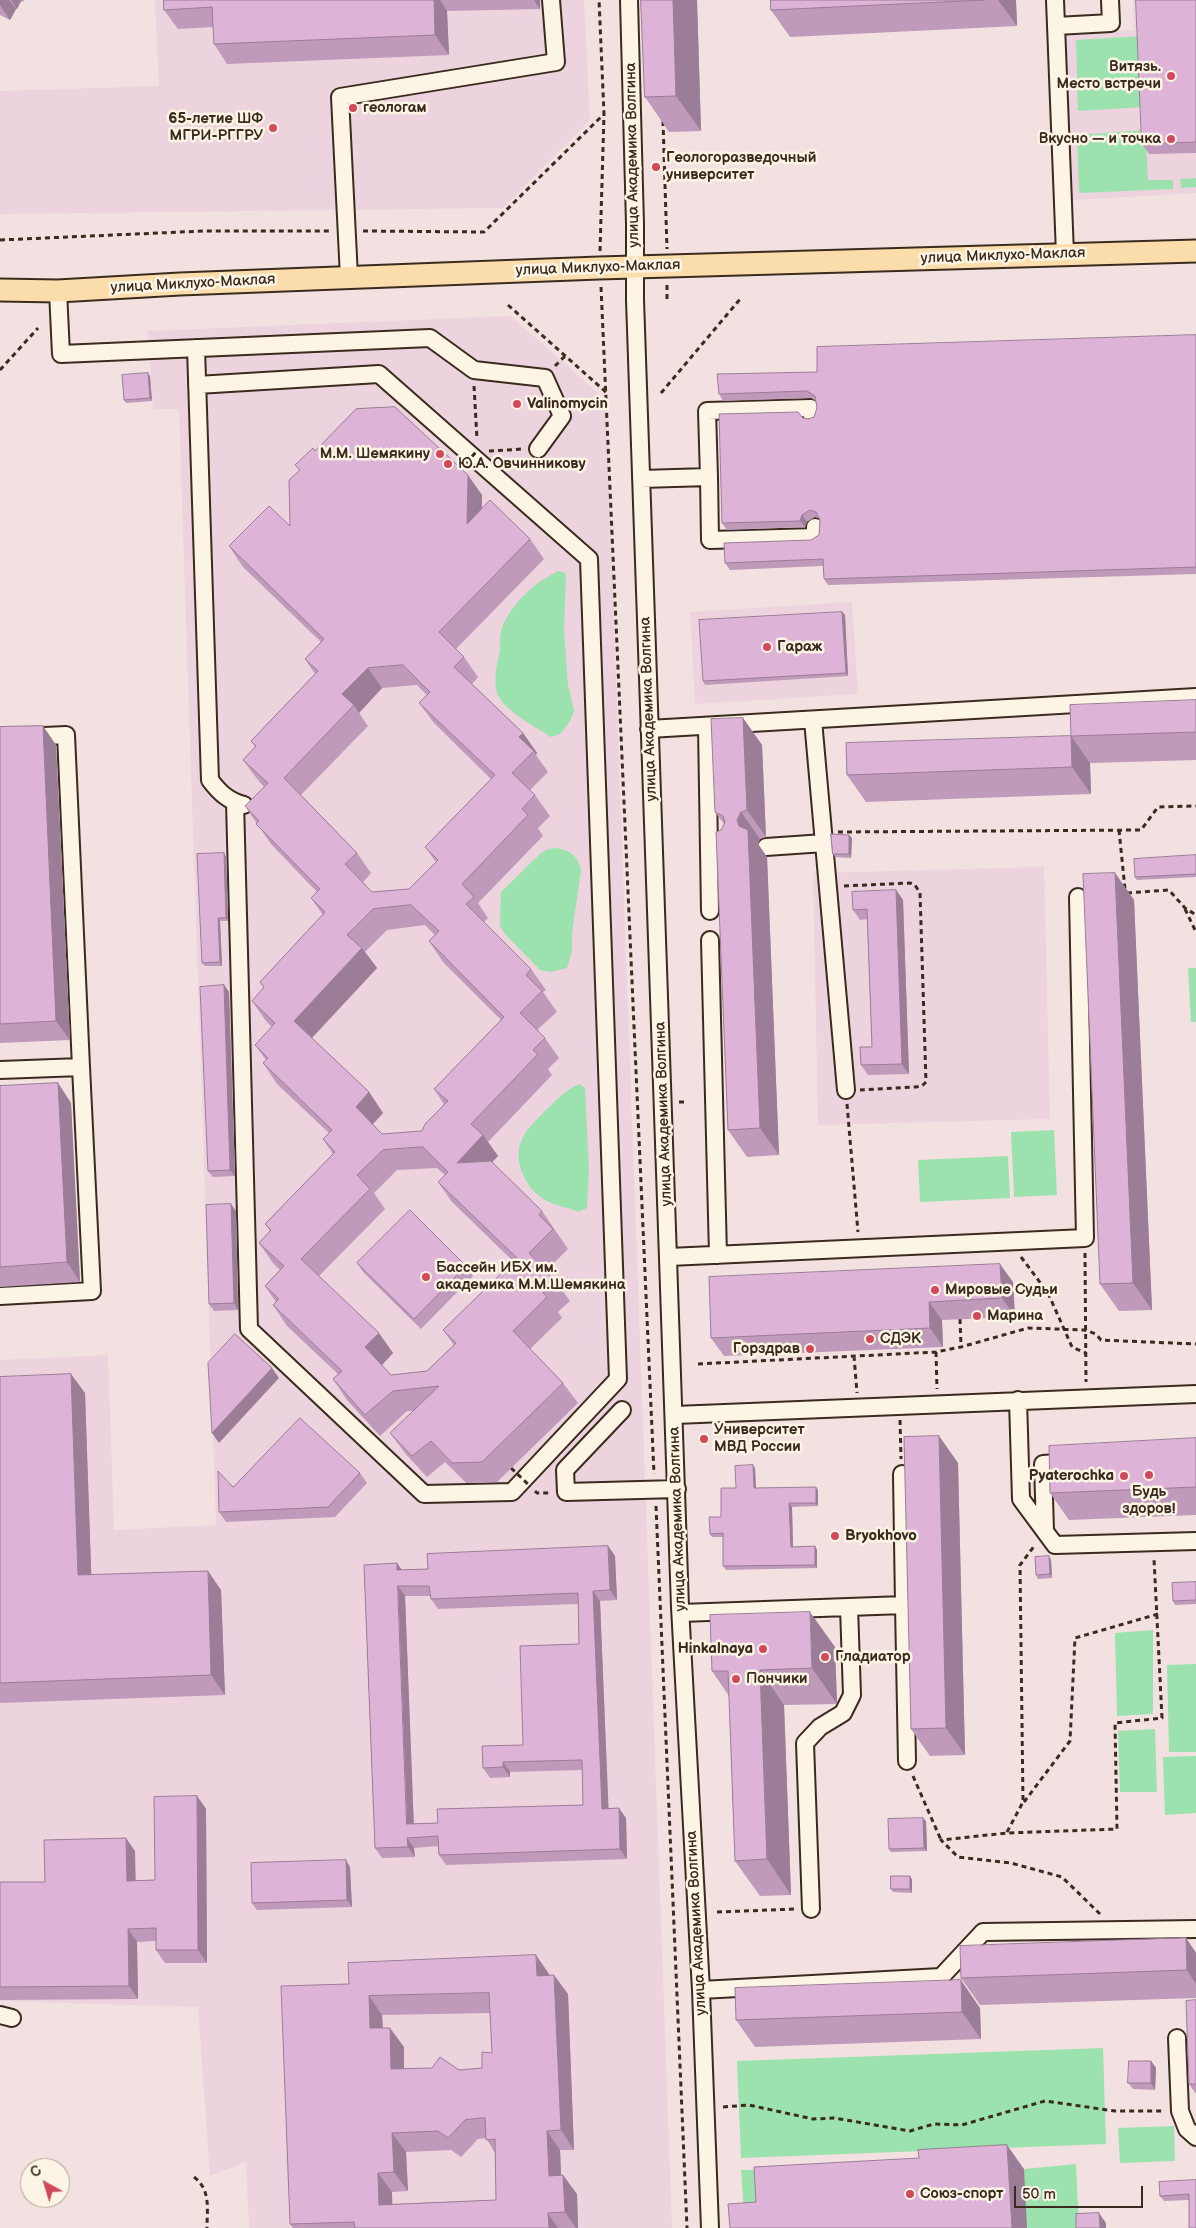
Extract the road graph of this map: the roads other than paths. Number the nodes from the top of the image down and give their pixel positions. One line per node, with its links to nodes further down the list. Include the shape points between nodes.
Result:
1 (551, 0): 9 (street, via 556,62 340,97)
2 (629, 0): 8 (street, улица Академика Волгина)
3 (1054, 0): 5 (street)
4 (1110, 0): 5 (street, via 1111,23)
5 (1056, 26): 7 (street)
6 (1196, 252): 7 (main road, улица Миклухо-Маклая)
7 (1065, 254): 8 (main road, улица Миклухо-Маклая)
8 (635, 267): 9 (main road, улица Миклухо-Маклая); 17 (street, улица Академика Волгина)
9 (349, 277): 11 (main road, улица Миклухо-Маклая)
10 (0, 290): 11 (main road, улица Миклухо-Маклая)
11 (58, 291): 12 (street, via 60,354)
12 (196, 348): 13 (street); 15 (street, via 430,338 474,370 544,378 562,416)
13 (197, 385): 24 (street, via 210,780 219,792); 24 (street, via 379,374 590,559 618,1379 512,1492 424,1494 249,1329)
14 (812, 416): 16 (street, via 811,408 707,411)
15 (538, 448)
16 (709, 477): 17 (street); 18 (street, via 710,540 815,537)
17 (641, 479): 22 (street, улица Академика Волгина)
18 (815, 527)
19 (1196, 697): 20 (street)
20 (813, 720): 21 (street); 26 (street)
21 (707, 726): 22 (street); 29 (street)
22 (650, 729): 37 (street, улица Академика Волгина)
23 (0, 738): 33 (street, via 66,735)
24 (234, 802): 25 (street)
25 (259, 806)
26 (823, 837): 27 (street); 35 (street)
27 (766, 847)
28 (726, 850): 29 (street)
29 (709, 851): 31 (street)
30 (1078, 897): 36 (street, via 1085,1238)
31 (710, 911)
32 (710, 940): 36 (street)
33 (81, 1066): 34 (street); 38 (street, via 92,1291)
34 (0, 1070)
35 (846, 1090)
36 (718, 1255): 37 (street)
37 (669, 1257): 42 (street, улица Академика Волгина)
38 (0, 1296)
39 (1196, 1394): 40 (street)
40 (1018, 1400): 42 (street); 46 (street, via 1021,1499)
41 (622, 1410): 45 (street, via 565,1470 566,1492)
42 (675, 1415): 45 (street, улица Академика Волгина)
43 (1091, 1462): 46 (street, via 1043,1464)
44 (902, 1474): 48 (street)
45 (677, 1489): 50 (street, улица Академика Волгина)
46 (1045, 1531): 47 (street, via 1054,1545)
47 (1196, 1541)
48 (904, 1605): 49 (street); 51 (street)
49 (849, 1607): 50 (street); 52 (street, via 852,1695 843,1713 820,1727 806,1743)
50 (680, 1613): 54 (street, улица Академика Волгина)
51 (907, 1761)
52 (812, 1909)
53 (1196, 1929): 54 (street, via 983,1932 941,1977)
54 (701, 1990): 57 (street, улица Академика Волгина)
55 (1178, 2038): 56 (street, via 1180,2112 1187,2129)
56 (1196, 2137)
57 (710, 2228)

